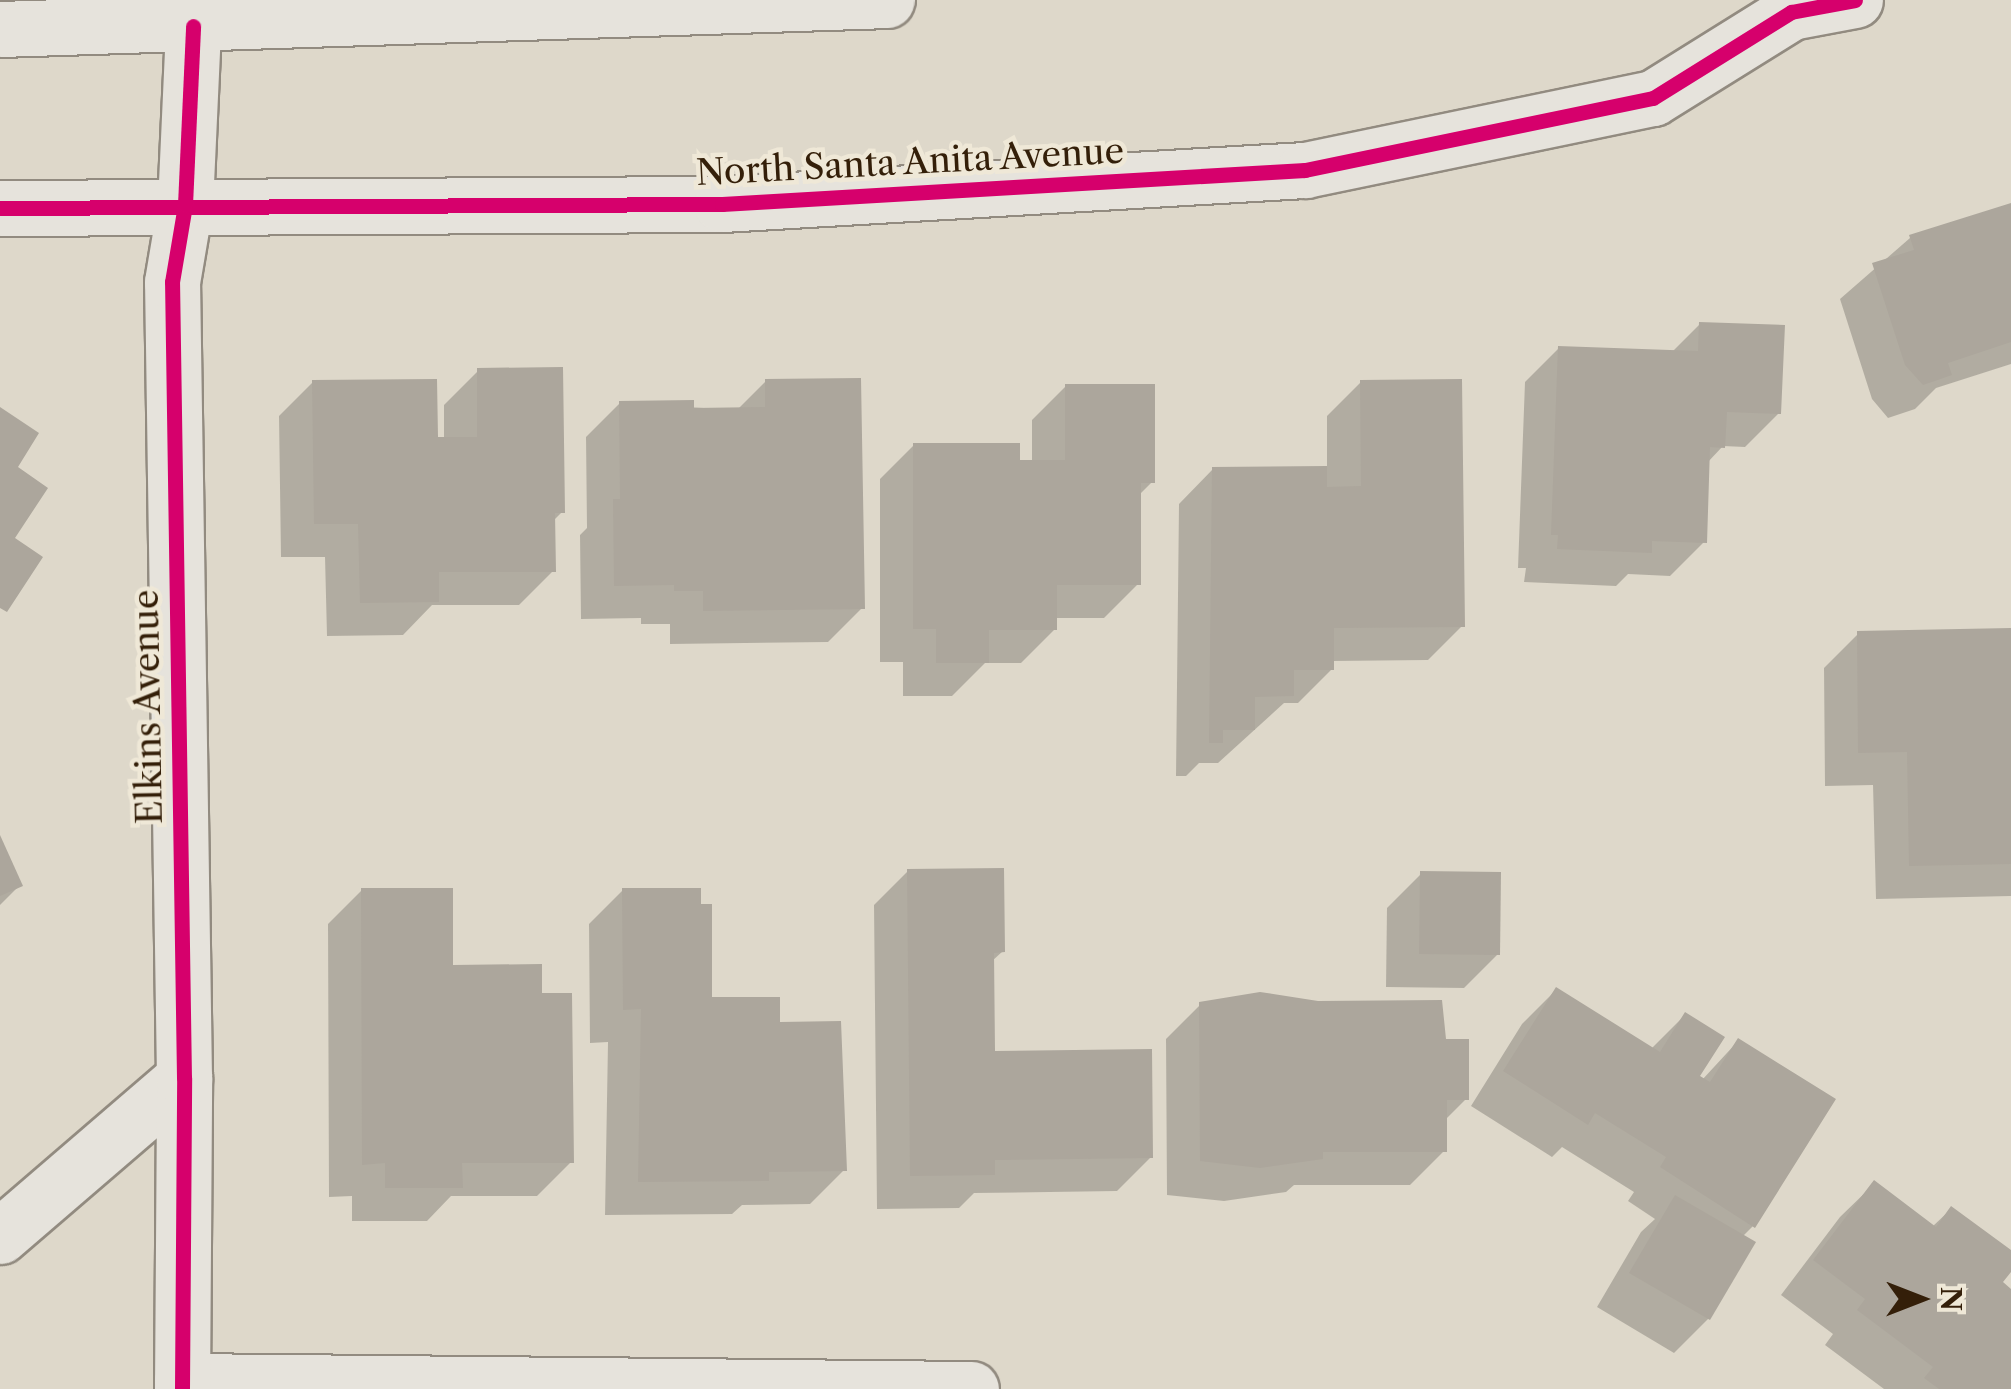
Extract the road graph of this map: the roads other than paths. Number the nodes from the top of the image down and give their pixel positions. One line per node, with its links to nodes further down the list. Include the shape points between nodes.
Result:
1 (887, 0): 4 (street)
2 (1855, 0): 3 (street)
3 (1766, 6): 6 (street, North Santa Anita Avenue, via 1653,98 1305,170 722,204)
4 (192, 26): 5 (street); 6 (street, Elkins Avenue)
5 (0, 30)
6 (185, 205): 7 (street, North Santa Anita Avenue); 8 (street, Elkins Avenue, via 172,282)
7 (0, 208)
8 (184, 1078): 9 (street); 10 (street, Elkins Avenue)
9 (0, 1236)
10 (182, 1385): 11 (street)
11 (971, 1389)

